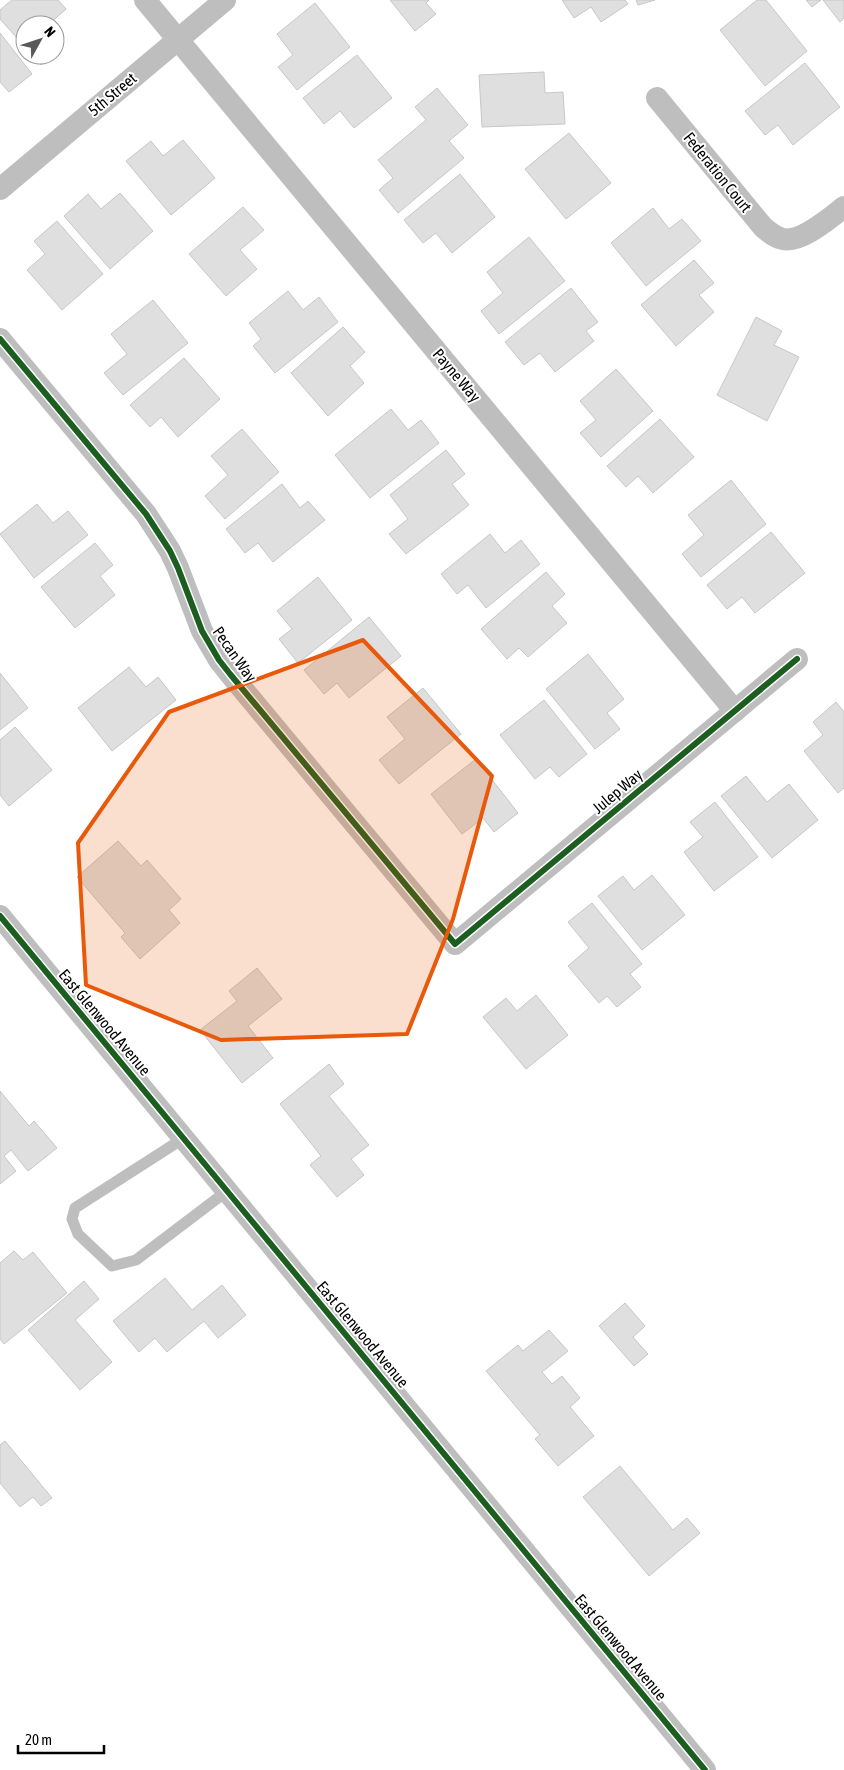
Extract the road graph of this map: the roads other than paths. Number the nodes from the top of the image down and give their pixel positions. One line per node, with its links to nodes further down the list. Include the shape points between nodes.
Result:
1 (145, 0): 3 (street, Payne Way)
2 (225, 0): 3 (street, 5th Street)
3 (178, 39): 5 (street, 5th Street); 9 (street, Payne Way)
4 (657, 98): 6 (street, Federation Court, via 763,227 774,236 796,238)
5 (0, 189)
6 (844, 208)
7 (0, 339): 11 (street, Pecan Way, via 146,514 170,551 202,631 224,667)
8 (797, 659): 9 (street, Julep Way)
9 (735, 711): 11 (street, Julep Way)
10 (0, 916): 12 (street, East Glenwood Avenue)
11 (455, 944)
12 (184, 1138): 13 (street, East Glenwood Avenue); 13 (lane, via 75,1208 72,1219 78,1234 112,1266 136,1260)
13 (227, 1190): 14 (street, East Glenwood Avenue)
14 (705, 1770)

